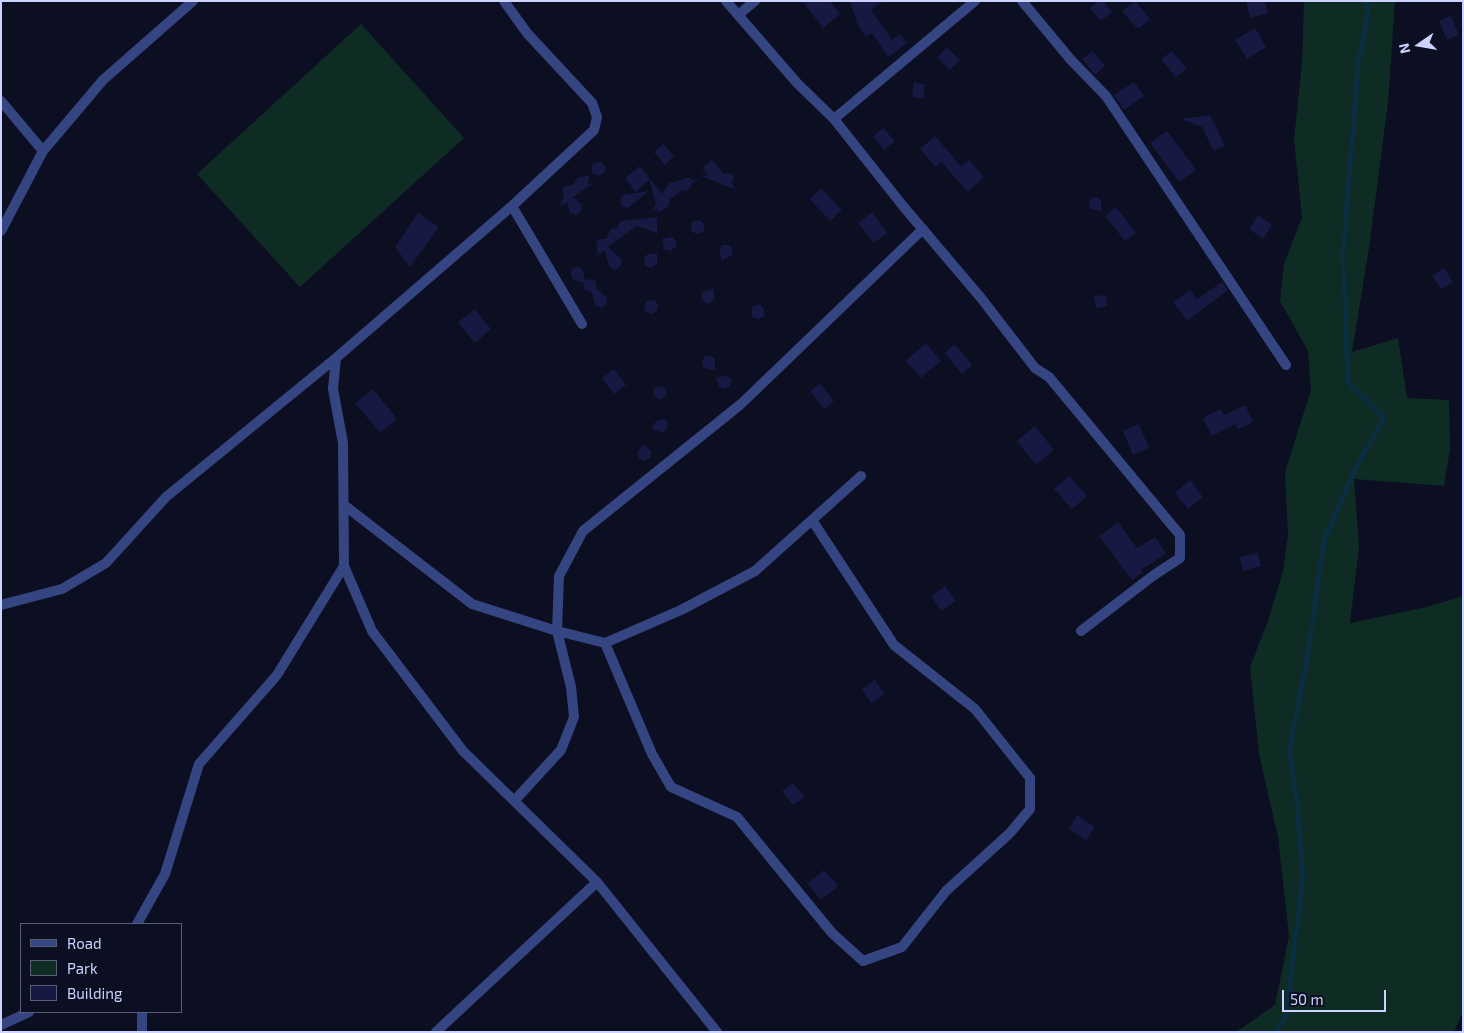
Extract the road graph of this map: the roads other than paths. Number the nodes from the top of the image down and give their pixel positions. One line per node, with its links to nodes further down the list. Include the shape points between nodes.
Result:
1 (193, 1): 10 (street, via 103,80)
2 (504, 1): 11 (street, via 527,33 592,103 597,117 594,130)
3 (726, 1): 7 (street)
4 (755, 1): 7 (street)
5 (975, 1): 9 (street)
6 (1022, 1): 16 (street, via 1106,96)
7 (738, 15): 9 (street)
8 (1, 102): 10 (street)
9 (834, 119): 12 (street)
10 (43, 151): 13 (street)
11 (512, 206): 14 (street); 15 (street)
12 (923, 229): 22 (street, via 741,404 583,531 559,576); 23 (street, via 1035,368 1048,377 1180,535 1180,558 1154,574)
13 (1, 231)
14 (582, 324)
15 (336, 358): 18 (street, via 333,388 343,442); 21 (street, via 166,497 106,563 62,589)
16 (1286, 365)
17 (862, 476): 19 (street)
18 (344, 505): 20 (street); 22 (street, via 472,604)
19 (812, 520): 24 (street, via 754,571 680,610); 24 (street, via 894,645 975,710 1030,778 1030,809 1010,833 946,891 902,947 863,961 832,934 737,817 671,787 652,754)
20 (344, 566): 25 (street, via 372,631 463,750); 27 (street, via 277,675 199,764 165,874)
21 (1, 605)
22 (557, 631): 24 (street); 25 (street, via 571,687 574,717 561,750)
23 (1081, 631)
24 (605, 643)
25 (515, 800): 26 (street)
26 (597, 882): 34 (street); 35 (street)
27 (146, 910): 28 (street); 29 (street)
28 (138, 923)
29 (146, 923)
30 (27, 1013): 32 (street)
31 (142, 1013): 33 (street)
32 (1, 1025)
33 (142, 1032)
34 (436, 1032)
35 (718, 1032)

